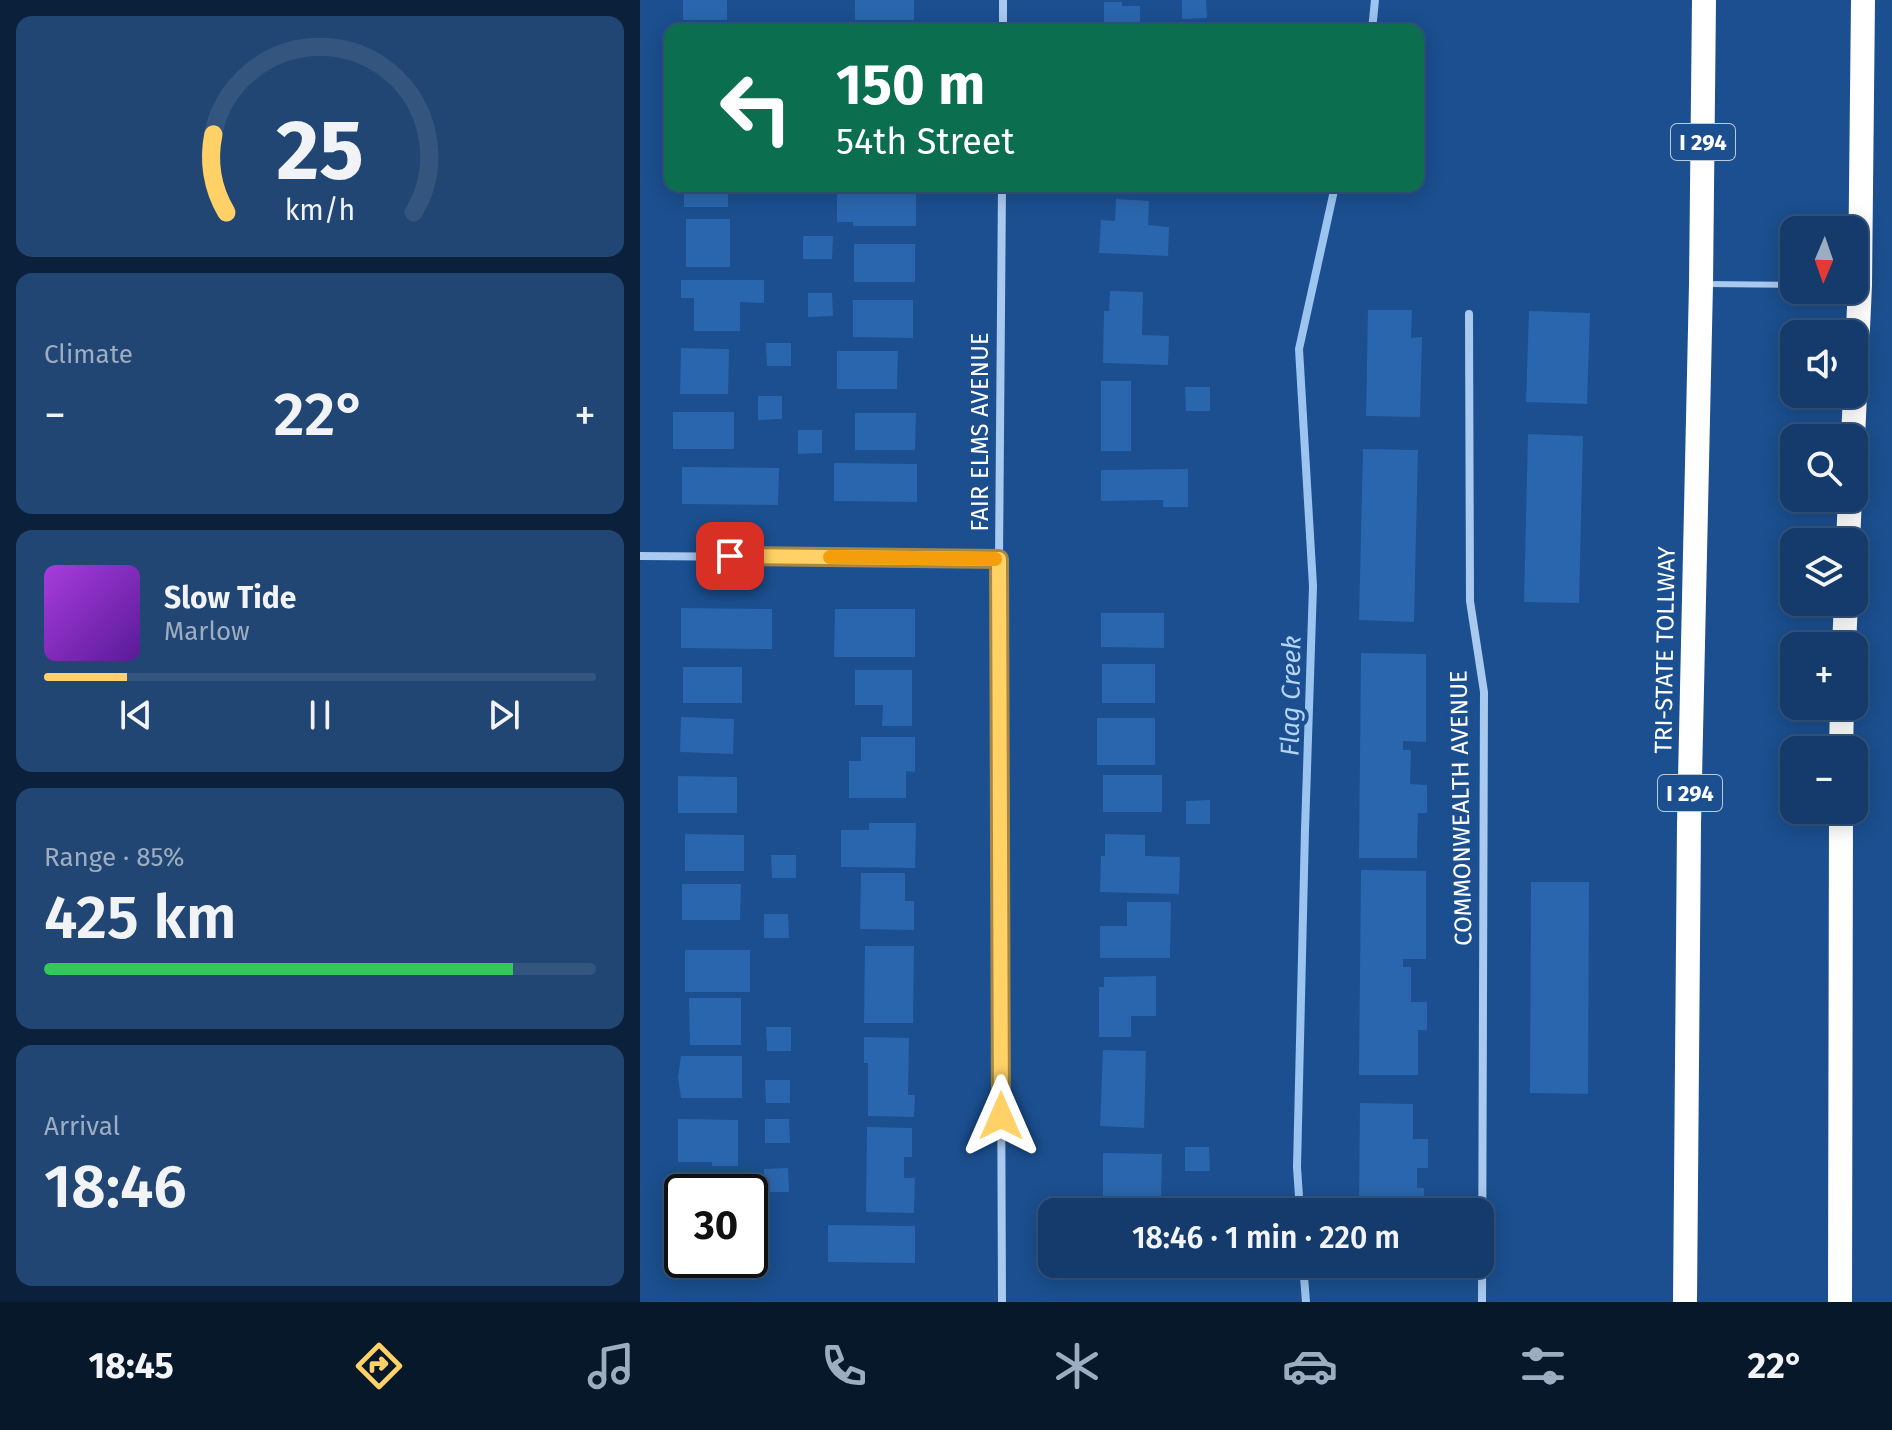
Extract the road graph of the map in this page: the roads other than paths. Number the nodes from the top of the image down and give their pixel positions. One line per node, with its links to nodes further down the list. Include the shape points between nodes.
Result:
1 (1003, 0): 4 (street)
2 (1704, 0): 7 (highway, TRI-STATE TOLLWAY / I 294)
3 (1863, 0): 6 (highway)
4 (1003, 24)
5 (1002, 192): 13 (street, FAIR ELMS AVENUE)
6 (1858, 216)
7 (1701, 284): 8 (lane); 17 (highway, TRI-STATE TOLLWAY / I 294)
8 (1780, 285)
9 (1857, 304): 11 (highway)
10 (1469, 314): 16 (street, COMMONWEALTH AVENUE, via 1470,601 1484,692)
11 (1853, 424)
12 (640, 556): 13 (street)
13 (999, 559): 15 (street, FAIR ELMS AVENUE)
14 (1841, 824): 18 (highway)
15 (1002, 1302)
16 (1482, 1302)
17 (1685, 1302)
18 (1840, 1302)

